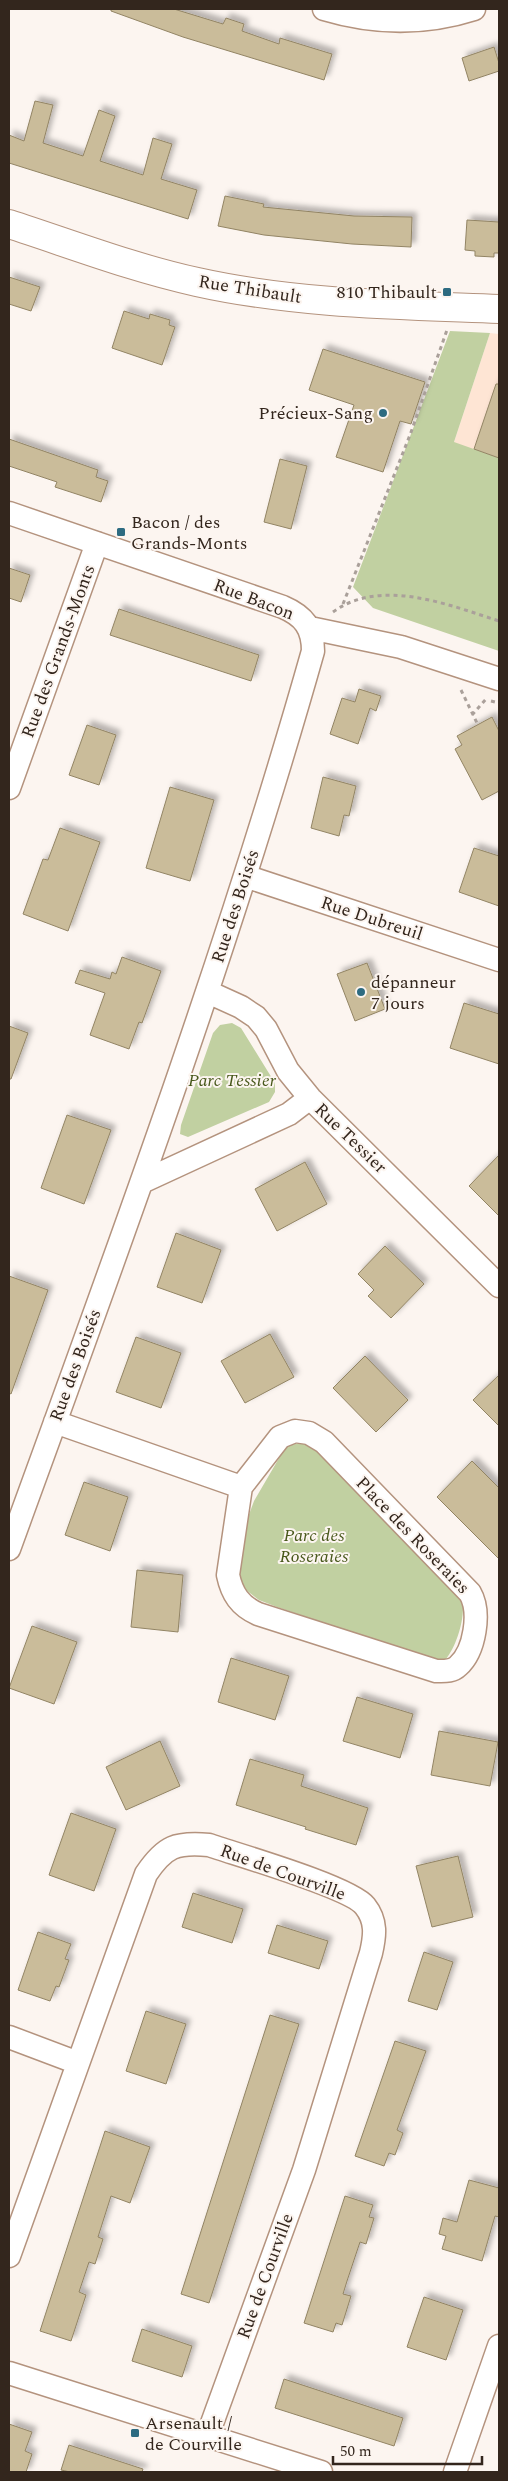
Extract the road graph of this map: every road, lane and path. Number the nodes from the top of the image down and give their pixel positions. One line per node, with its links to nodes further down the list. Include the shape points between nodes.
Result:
1 (324, 9): 2 (street, via 370,20 398,21 427,20)
2 (474, 9)
3 (9, 224): 4 (street, Rue Thibault, via 199,282 292,297)
4 (454, 308): 5 (street, Rue Thibault); 8 (path, via 410,435)
5 (499, 309)
6 (9, 513): 7 (street, Rue Bacon)
7 (97, 543): 10 (street, Rue Bacon, via 283,607 296,613); 16 (street, Rue des Grands-Monts)
8 (343, 604): 9 (path, via 387,594 441,603); 10 (path)
9 (499, 621)
10 (310, 628): 11 (street, Rue Bacon, via 401,647); 17 (street, Rue des Boisés, via 313,651)
11 (499, 679)
12 (461, 690): 14 (path)
13 (486, 699): 14 (path)
14 (472, 715): 15 (path)
15 (478, 725)
16 (9, 788)
17 (245, 876): 18 (street, Rue Dubreuil); 19 (street, Rue des Boisés)
18 (499, 960)
19 (208, 992): 20 (street, Rue Tessier, via 241,1007 256,1018 266,1029 288,1071); 21 (street, Rue des Boisés)
20 (310, 1098): 21 (street, via 289,1114); 22 (street, Rue Tessier)
21 (142, 1182): 23 (street, Rue des Boisés)
22 (499, 1286)
23 (55, 1422): 24 (street); 25 (street, Rue des Boisés)
24 (241, 1487): 24 (street, Place des Roseraies, via 228,1576 231,1590 248,1609 436,1671 453,1669 466,1657 476,1615 470,1593 324,1442 305,1432 295,1431 280,1437)
25 (9, 1549)
26 (9, 2037): 27 (street)
27 (78, 2063): 28 (street, Rue de Courville); 31 (street, Rue de Courville, via 146,1874 158,1857 172,1847 187,1843 209,1845 317,1882 358,1900 372,1917 376,1932 371,1953 304,2170)
28 (9, 2256)
29 (499, 2346): 33 (street)
30 (9, 2373): 31 (street)
31 (207, 2436): 32 (street)
32 (321, 2472)
33 (455, 2472)

